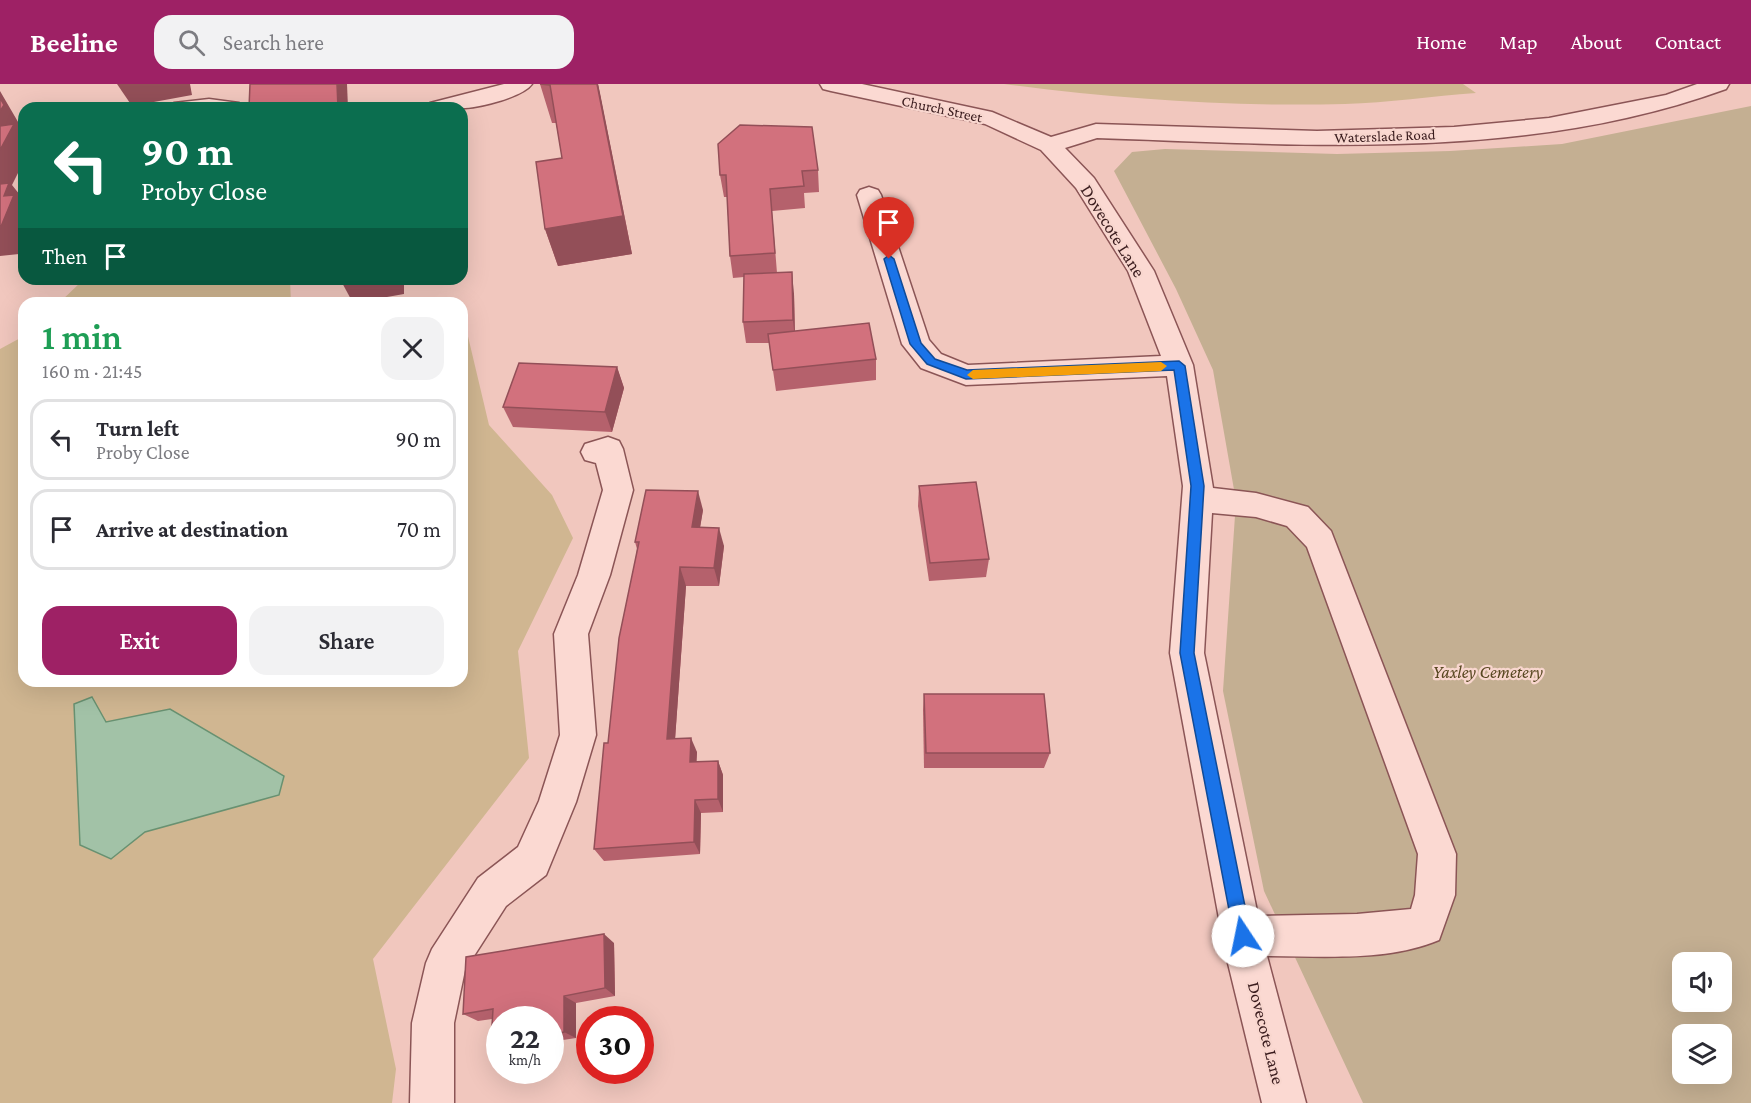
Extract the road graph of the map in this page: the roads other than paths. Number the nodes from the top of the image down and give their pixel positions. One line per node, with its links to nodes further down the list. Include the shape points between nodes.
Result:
1 (521, 84): 4 (street, via 506,92)
2 (831, 84): 5 (street, Church Street, via 992,119)
3 (1718, 84): 5 (street, Waterslade Road, via 1671,101 1549,125 1454,134 1317,138 1096,131)
4 (464, 102)
5 (1049, 144): 7 (street, Dovecote Lane, via 1085,183 1141,271)
6 (869, 195): 7 (street, via 915,344 931,362 966,375)
7 (1179, 366): 9 (street, Dovecote Lane, via 1198,486)
8 (597, 452): 11 (street, via 608,449 618,489 594,574 571,634 578,735 532,861 492,892 446,963 433,1023)
9 (1196, 499): 10 (street, Dovecote Lane, via 1187,653); 10 (street, via 1256,505 1297,516 1320,540 1437,854 1435,895 1425,926 1398,932)
10 (1243, 936): 12 (street, Dovecote Lane)
11 (432, 1103)
12 (1284, 1103)

